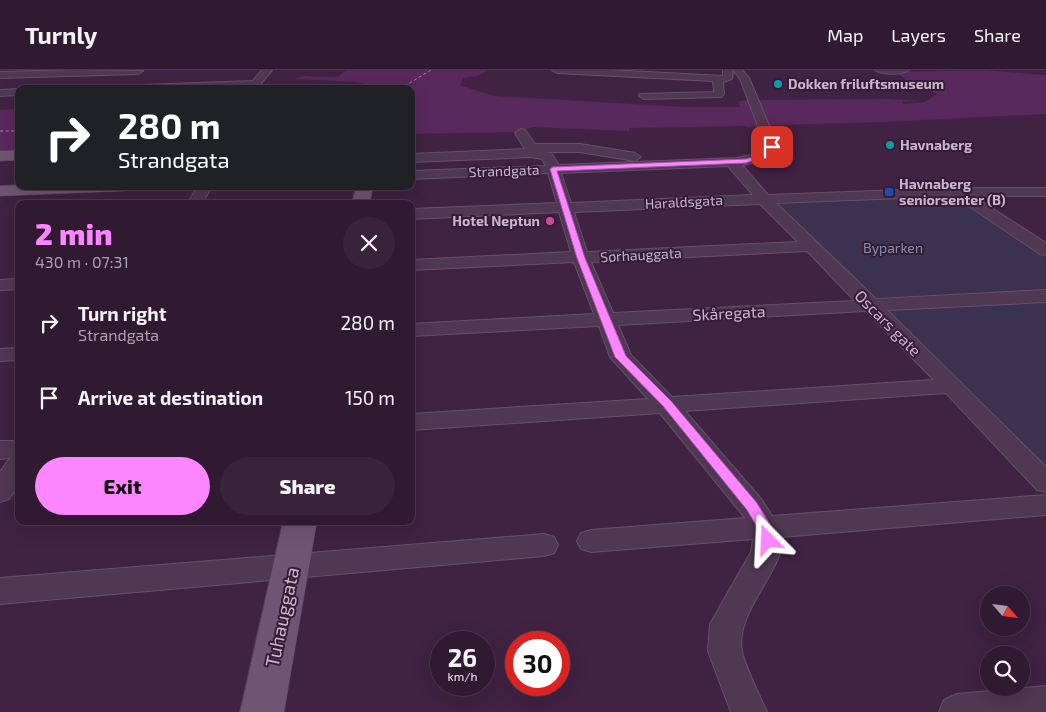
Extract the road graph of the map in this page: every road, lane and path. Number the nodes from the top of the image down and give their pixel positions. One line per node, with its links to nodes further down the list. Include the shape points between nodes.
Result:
1 (15, 70): 10 (street)
2 (139, 70): 10 (street); 12 (street)
3 (267, 70): 13 (street, via 256,84)
4 (557, 70): 8 (street)
5 (728, 70): 11 (street, via 730,77)
6 (880, 70): 7 (street)
7 (904, 70)
8 (599, 71): 11 (street)
9 (744, 73): 22 (street, Strandgata, via 772,147 770,152 756,159)
10 (1, 76)
11 (718, 78): 16 (street, via 717,96)
12 (124, 85)
13 (222, 85)
14 (15, 92): 15 (street)
15 (0, 93)
16 (644, 96)
17 (521, 133): 18 (street)
18 (531, 150): 21 (street); 23 (street, via 588,148); 24 (street, via 548,158)
19 (15, 155): 20 (main road)
20 (0, 156)
21 (415, 158)
22 (732, 162): 23 (street, Strandgata); 31 (street, Oscars gate)
23 (682, 164): 24 (street, Strandgata)
24 (553, 169): 25 (street, Strandgata); 32 (street)
25 (415, 175)
26 (15, 179): 28 (main road)
27 (24, 190): 28 (main road)
28 (0, 191)
29 (957, 192): 30 (street, Haraldsgata); 31 (street, Haraldsgata); 35 (street)
30 (1046, 192)
31 (764, 199): 32 (street, Haraldsgata); 34 (street, Oscars gate)
32 (566, 208): 33 (street, Haraldsgata); 36 (street)
33 (415, 214)
34 (811, 246): 36 (street, Sørhauggata); 41 (street, Oscars gate)
35 (1046, 250)
36 (581, 258): 37 (street, Sørhauggata); 42 (street)
37 (415, 265)
38 (15, 284): 39 (street)
39 (0, 285)
40 (1046, 296): 41 (street, Skåregata)
41 (869, 304): 42 (street, Skåregata); 46 (street, Oscars gate)
42 (606, 320): 43 (street, Skåregata); 47 (street, via 621,357)
43 (415, 330)
44 (15, 354): 45 (street)
45 (0, 355)
46 (952, 386): 47 (street); 52 (street, Oscars gate)
47 (667, 404): 48 (street); 56 (street)
48 (415, 422)
49 (15, 449): 50 (street)
50 (0, 450)
51 (15, 470): 53 (street)
52 (1046, 484)
53 (0, 492)
54 (1046, 505): 56 (street)
55 (299, 525): 59 (main road, Tuhauggata)
56 (764, 526): 57 (street); 63 (street, via 768,540 765,554 726,624 725,651)
57 (590, 541)
58 (544, 545): 59 (street)
59 (292, 566): 60 (street); 62 (main road, Tuhauggata)
60 (0, 590)
61 (1046, 703): 64 (street)
62 (262, 712)
63 (749, 712)
64 (957, 712)

